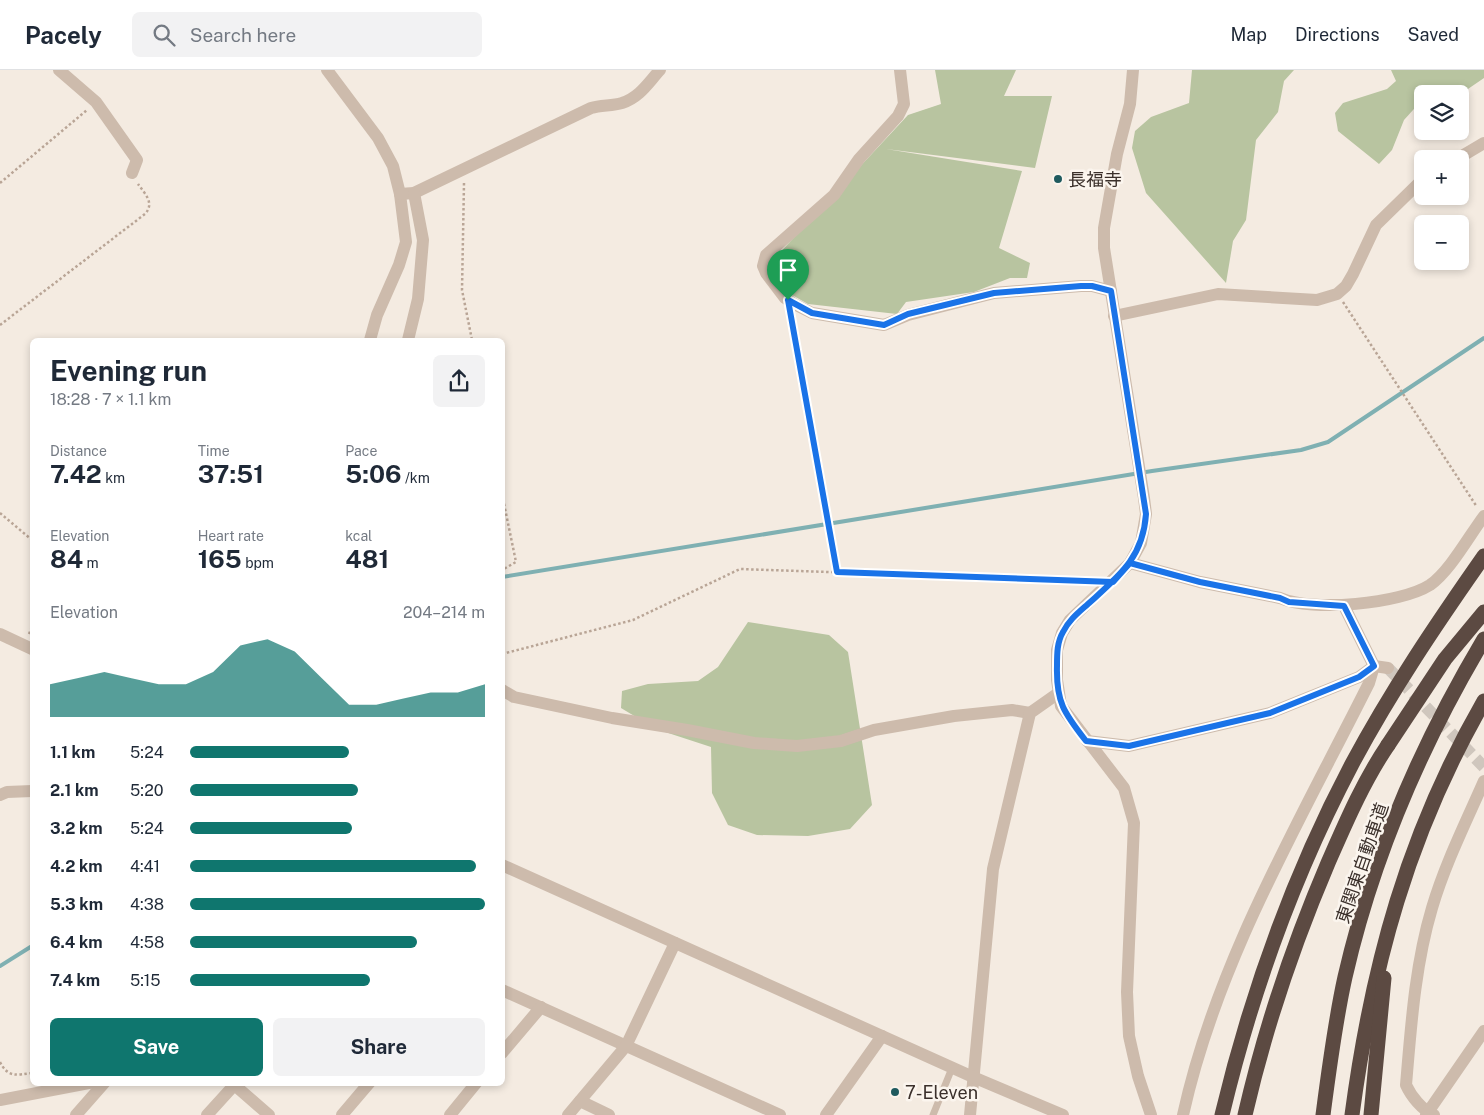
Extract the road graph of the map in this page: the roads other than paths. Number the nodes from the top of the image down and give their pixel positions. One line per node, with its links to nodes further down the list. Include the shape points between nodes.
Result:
1 (59, 70): 8 (street, via 96,102 137,160)
2 (327, 70): 11 (street, via 378,138 393,166)
3 (660, 70): 10 (street, via 638,96 621,103 591,108)
4 (900, 70): 12 (street, via 904,104 898,116 834,195 766,255 763,266 766,274 788,300 812,313 884,325 908,314 994,293 1081,286)
5 (1133, 70): 12 (street, via 1130,104 1104,228)
6 (1484, 143): 7 (street)
7 (1469, 152)
8 (132, 173)
9 (1414, 188): 13 (street, via 1376,225 1349,280 1337,294 1317,300 1218,294)
10 (414, 193): 11 (street); 15 (street, via 423,240 418,299)
11 (400, 194): 14 (street, via 406,242)
12 (1111, 291): 13 (street)
13 (1114, 316): 18 (street, via 1146,514 1141,543)
14 (371, 338)
15 (408, 338)
16 (1484, 516): 19 (street, via 1431,584 1414,593)
17 (1484, 556): 68 (highway, via 1390,698 1328,812 1284,914 1258,985)
18 (1130, 563): 19 (street, via 1289,602); 27 (street, via 1070,620 1062,633 1058,650)
19 (1344, 606): 24 (street)
20 (1484, 612): 69 (highway, bridge, via 1445,659 1368,774 1304,919 1258,1058)
21 (0, 634): 23 (street)
22 (1484, 639): 70 (highway, 東関東自動車道, via 1424,752 1383,853 1346,977)
23 (30, 647)
24 (1374, 666): 25 (street); 30 (street, via 1359,677 1270,713 1129,746); 67 (street, via 1369,683 1254,909 1232,960)
25 (1388, 668)
26 (505, 692): 29 (street, via 514,697 612,718 754,743 797,746 841,741 874,730 954,716 1012,710)
27 (1057, 694): 29 (street); 30 (street, via 1068,719)
28 (1484, 701): 35 (highway, via 1428,811)
29 (1030, 713): 44 (street, via 993,869)
30 (1086, 741): 66 (street, via 1124,788 1134,823 1127,1001 1129,1036 1138,1076)
31 (1484, 781): 53 (street, via 1442,879 1420,961 1406,1085)
32 (30, 792): 33 (street)
33 (0, 794)
34 (505, 866): 36 (street)
35 (1390, 917): 71 (highway, via 1361,1042); 72 (highway)
36 (674, 943): 40 (street); 41 (street)
37 (505, 991): 38 (street)
38 (541, 1007): 41 (street); 42 (street)
39 (1484, 1031): 53 (street)
40 (882, 1036): 43 (street); 62 (street)
41 (626, 1046): 52 (street); 61 (street)
42 (505, 1049)
43 (952, 1068): 44 (street); 63 (lane)
44 (973, 1077): 64 (street); 65 (street)
45 (73, 1086): 51 (street)
46 (101, 1086): 54 (street)
47 (231, 1086): 55 (street)
48 (237, 1086): 56 (street)
49 (367, 1086): 57 (street)
50 (474, 1086): 58 (street)
51 (0, 1100)
52 (580, 1101): 59 (street); 60 (street)
53 (1429, 1114)
54 (76, 1115)
55 (206, 1115)
56 (268, 1115)
57 (342, 1115)
58 (450, 1115)
59 (568, 1115)
60 (609, 1115)
61 (780, 1115)
62 (826, 1115)
63 (933, 1115)
64 (970, 1115)
65 (1063, 1115)
66 (1152, 1115)
67 (1183, 1115)
68 (1222, 1115)
69 (1245, 1115)
70 (1323, 1115)
71 (1352, 1115)
72 (1371, 1115)

